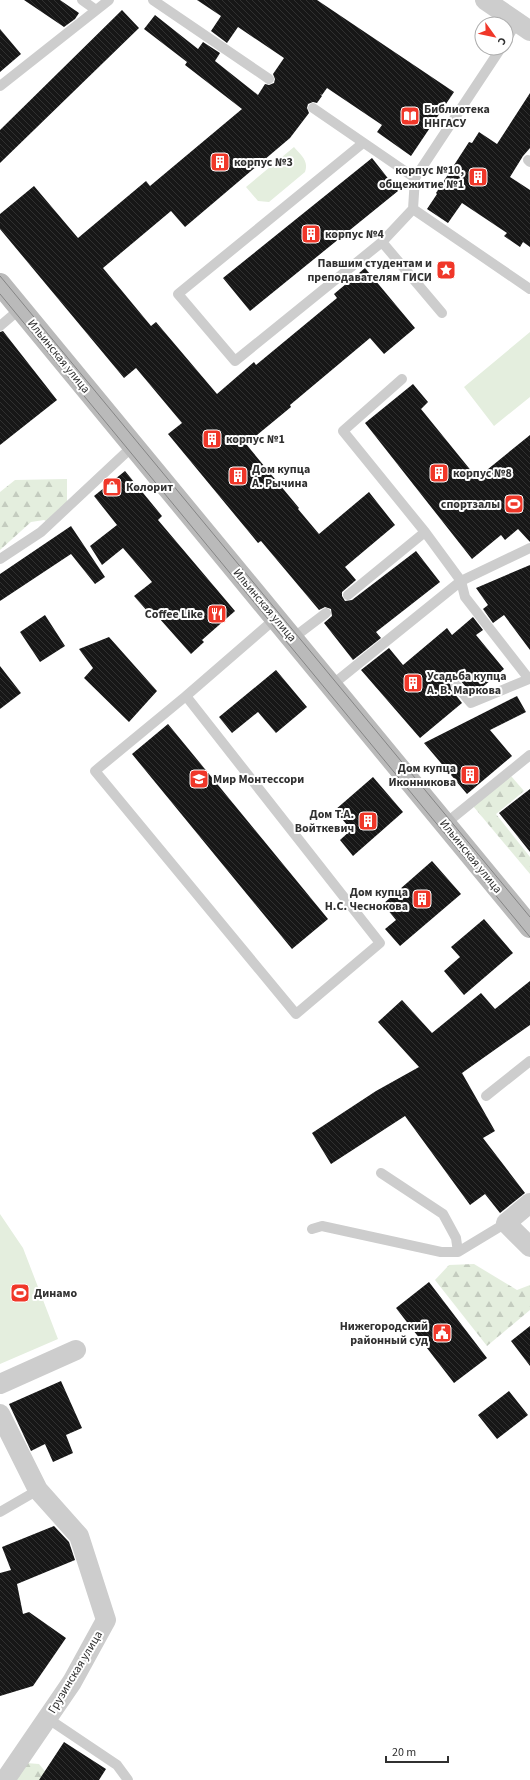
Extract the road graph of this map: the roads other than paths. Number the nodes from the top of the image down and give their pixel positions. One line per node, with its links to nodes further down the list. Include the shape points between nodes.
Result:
1 (82, 0): 5 (lane)
2 (109, 0): 5 (lane)
3 (153, 0): 9 (lane)
4 (485, 0): 6 (street)
5 (96, 10): 10 (lane)
6 (524, 27): 7 (lane)
7 (514, 34)
8 (496, 56): 13 (lane)
9 (269, 79)
10 (0, 86)
11 (313, 108): 12 (lane)
12 (363, 143): 13 (lane); 15 (lane, via 178,294 235,361)
13 (416, 178): 14 (lane)
14 (413, 209): 15 (lane); 17 (lane)
15 (382, 242): 19 (lane)
16 (0, 284): 18 (street, Ильинская улица)
17 (530, 289)
18 (20, 309): 20 (lane); 22 (street, Ильинская улица)
19 (442, 313)
20 (0, 326)
21 (402, 379): 23 (lane, via 343,431)
22 (133, 446): 25 (lane, via 41,532); 29 (street, Ильинская улица)
23 (425, 532): 26 (lane); 27 (lane)
24 (530, 548): 26 (lane)
25 (0, 559)
26 (462, 581): 31 (lane); 32 (lane, via 465,598 529,679 471,703)
27 (348, 595)
28 (326, 612): 30 (lane)
29 (276, 618): 30 (street, Ильинская улица); 33 (lane)
30 (293, 638): 31 (street, Ильинская улица)
31 (332, 685): 35 (street, Ильинская улица)
32 (456, 685)
33 (186, 696): 33 (lane, via 95,771 296,1014 380,943)
34 (530, 755): 35 (lane)
35 (445, 824): 36 (street, Ильинская улица)
36 (530, 927)
37 (530, 1061): 38 (lane)
38 (486, 1096)
39 (381, 1173): 44 (lane, via 443,1214 456,1238)
40 (530, 1203): 41 (street)
41 (506, 1223): 43 (street); 44 (lane)
42 (312, 1230): 44 (lane, via 322,1226 441,1252)
43 (530, 1247)
44 (458, 1252)
45 (76, 1350): 46 (street)
46 (0, 1384)
47 (0, 1414): 48 (street, Грузинская улица)
48 (38, 1490): 49 (lane); 50 (street, Грузинская улица, via 79,1536 106,1620 72,1682)
49 (0, 1512)
50 (47, 1718): 51 (street, Грузинская улица); 52 (lane, via 117,1765)
51 (5, 1780)
52 (128, 1780)

